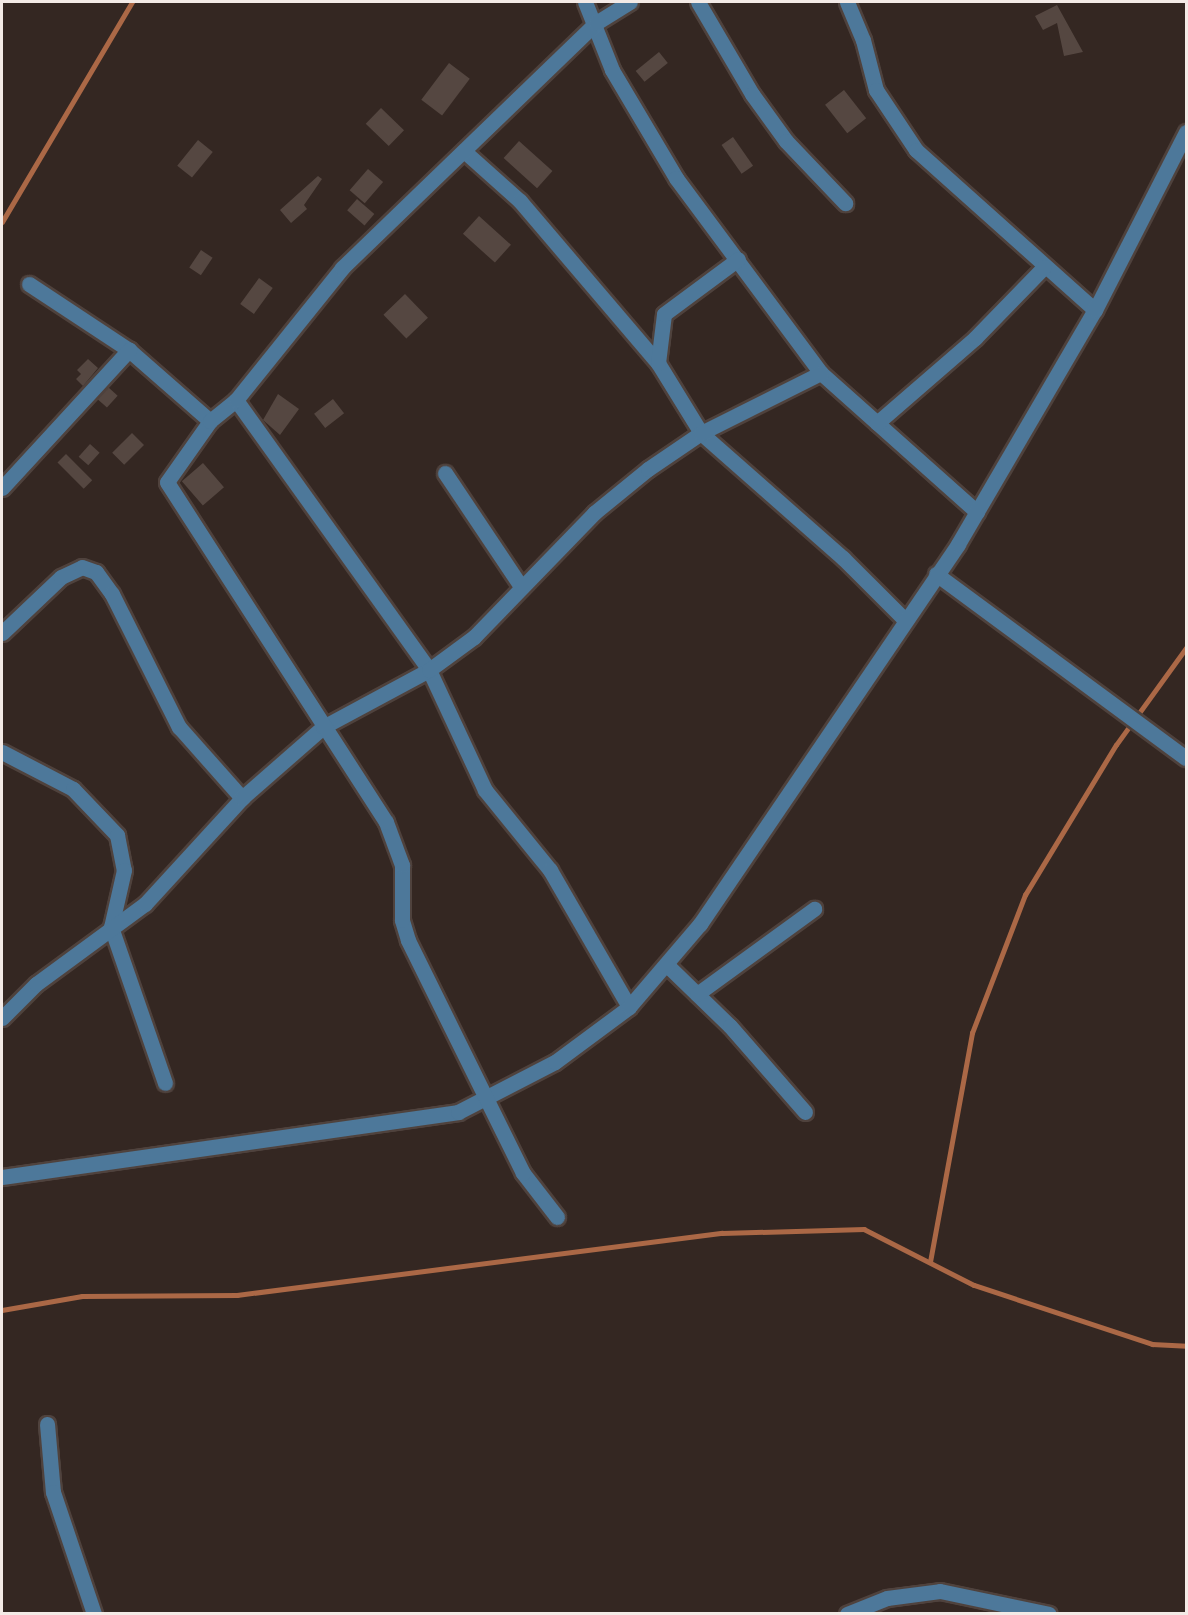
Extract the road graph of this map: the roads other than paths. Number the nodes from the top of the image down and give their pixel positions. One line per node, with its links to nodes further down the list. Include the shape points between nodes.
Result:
1 (585, 2): 5 (street)
2 (630, 2): 5 (street)
3 (698, 2): 8 (street, via 752,94 786,141)
4 (847, 2): 10 (street, via 864,40 876,90 903,133)
5 (596, 23): 7 (street); 9 (street, via 612,70 676,178)
6 (1186, 132): 12 (street)
7 (464, 151): 14 (street, via 520,201); 16 (street, via 342,268)
8 (845, 203)
9 (738, 260): 14 (street, via 664,314); 15 (street)
10 (1044, 267): 12 (street); 18 (street, via 975,338)
11 (29, 284): 13 (street)
12 (1095, 310): 22 (street)
13 (129, 350): 17 (street); 21 (street)
14 (658, 363): 19 (street)
15 (821, 373): 18 (street); 19 (street)
16 (236, 400): 17 (street); 27 (street)
17 (210, 421): 28 (street, via 172,471 167,482 171,494 216,555)
18 (877, 423): 22 (street)
19 (700, 433): 24 (street, via 594,513); 25 (street, via 843,558)
20 (445, 473): 24 (street)
21 (2, 488)
22 (977, 512): 23 (street)
23 (936, 574): 25 (street); 30 (street)
24 (520, 585): 27 (street, via 474,638)
25 (905, 620): 34 (street)
26 (2, 633): 31 (street, via 61,577 82,567 96,572 112,594 179,727)
27 (429, 670): 28 (street); 36 (street, via 485,790 550,870)
28 (323, 727): 31 (street); 39 (street, via 386,822 402,865 402,920 408,940)
29 (2, 752): 33 (street, via 74,789 117,835 124,870)
30 (1186, 758)
31 (242, 798): 33 (street, via 145,904)
32 (814, 909): 35 (street)
33 (111, 927): 37 (street, via 36,984); 38 (street)
34 (668, 966): 35 (street); 36 (street)
35 (697, 994): 40 (street)
36 (629, 1007): 39 (street, via 555,1062)
37 (2, 1018)
38 (165, 1083)
39 (486, 1099): 41 (street, via 458,1112 360,1128); 42 (street, via 524,1173)
40 (805, 1112)
41 (2, 1177)
42 (557, 1217)
43 (47, 1424): 44 (street, via 53,1492)
44 (94, 1614)
45 (847, 1614): 46 (street, via 887,1598 940,1591 981,1595)
46 (1049, 1614)

